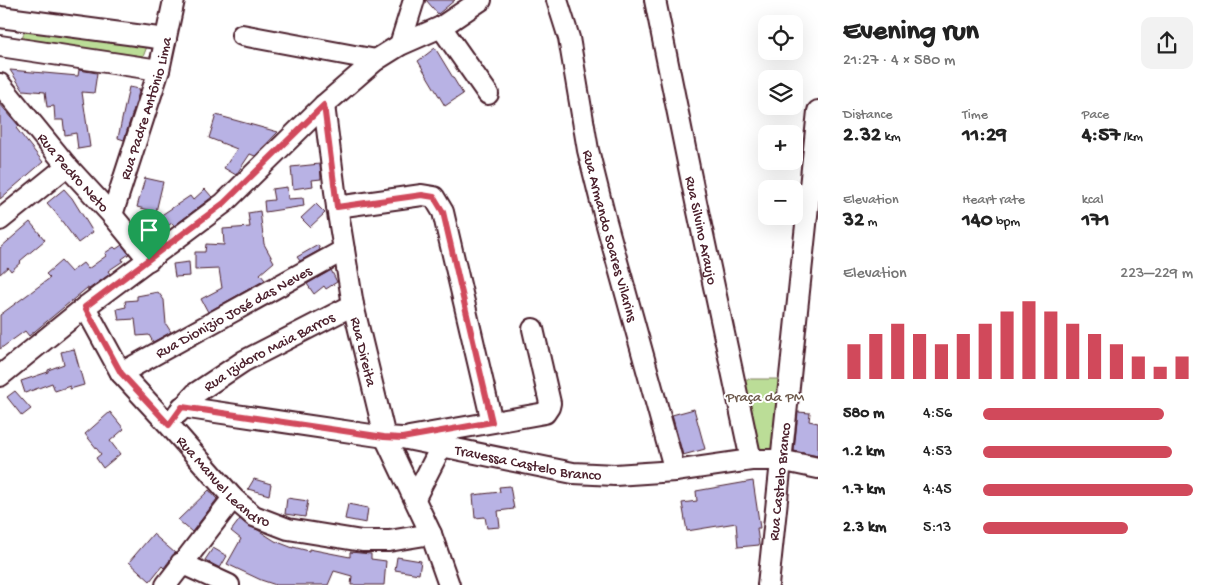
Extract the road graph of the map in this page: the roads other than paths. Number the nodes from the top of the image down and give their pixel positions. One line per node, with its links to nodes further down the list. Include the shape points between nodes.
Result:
1 (174, 0): 9 (street, Rua Padre Antônio Lima)
2 (414, 0): 10 (street)
3 (481, 0): 7 (street)
4 (558, 0): 37 (street, Rua Armando Soares Vilarins, via 569,38 588,150)
5 (655, 0): 34 (street, Rua Silvino Araujo)
6 (3, 22): 9 (street)
7 (441, 27): 10 (street); 15 (street)
8 (242, 35): 12 (street)
9 (166, 39): 13 (street, Rua Padre Antônio Lima)
10 (400, 45): 12 (street)
11 (0, 46): 13 (street)
12 (376, 60): 16 (street)
13 (159, 70): 20 (street, Rua Padre Antônio Lima)
14 (0, 84): 18 (street, Rua Pedro Neto)
15 (488, 94)
16 (324, 105): 19 (street, Rua Direita); 23 (street, via 224,203)
17 (818, 111): 35 (street, Rua Castelo Branco)
18 (67, 166): 20 (street, Rua Pedro Neto); 21 (street)
19 (337, 207): 22 (street, Rua Direita); 30 (street, via 422,195 434,197 443,212)
20 (112, 215): 23 (street, Rua Pedro Neto)
21 (0, 220)
22 (344, 250): 24 (street, Rua Direita); 27 (street, Rua Dionizio José das Neves)
23 (149, 260): 25 (street)
24 (354, 305): 29 (street, Rua Izidoro Maia Barros, via 244,361 196,393); 32 (street, Rua Direita)
25 (85, 307): 27 (street, Rua Manuel Leandro); 28 (street)
26 (533, 329): 30 (street, via 549,408 545,413)
27 (121, 373): 31 (street, Rua Manuel Leandro)
28 (0, 376)
29 (182, 407): 31 (street, Rua Izidoro Maia Barros); 32 (street, Travessa Castelo Branco)
30 (492, 422): 32 (street)
31 (169, 425): 38 (street, Rua Manuel Leandro)
32 (393, 438): 33 (street, Travessa Castelo Branco); 39 (street, Rua Direita)
33 (440, 447): 37 (street, Travessa Castelo Branco, via 574,473 615,476); 39 (street)
34 (751, 460): 35 (street, Travessa Castelo Branco); 37 (street, Travessa Castelo Branco)
35 (780, 460): 36 (street, Travessa Castelo Branco); 45 (street, Rua Castelo Branco)
36 (818, 468)
37 (674, 471)
38 (233, 498): 40 (street, Rua Manuel Leandro, via 254,516 288,529 362,541); 41 (street)
39 (415, 498): 40 (street, Rua Direita)
40 (430, 534): 44 (street, Rua Direita)
41 (181, 563): 42 (street); 43 (street)
42 (166, 585)
43 (229, 585)
44 (449, 585)
45 (768, 585)

